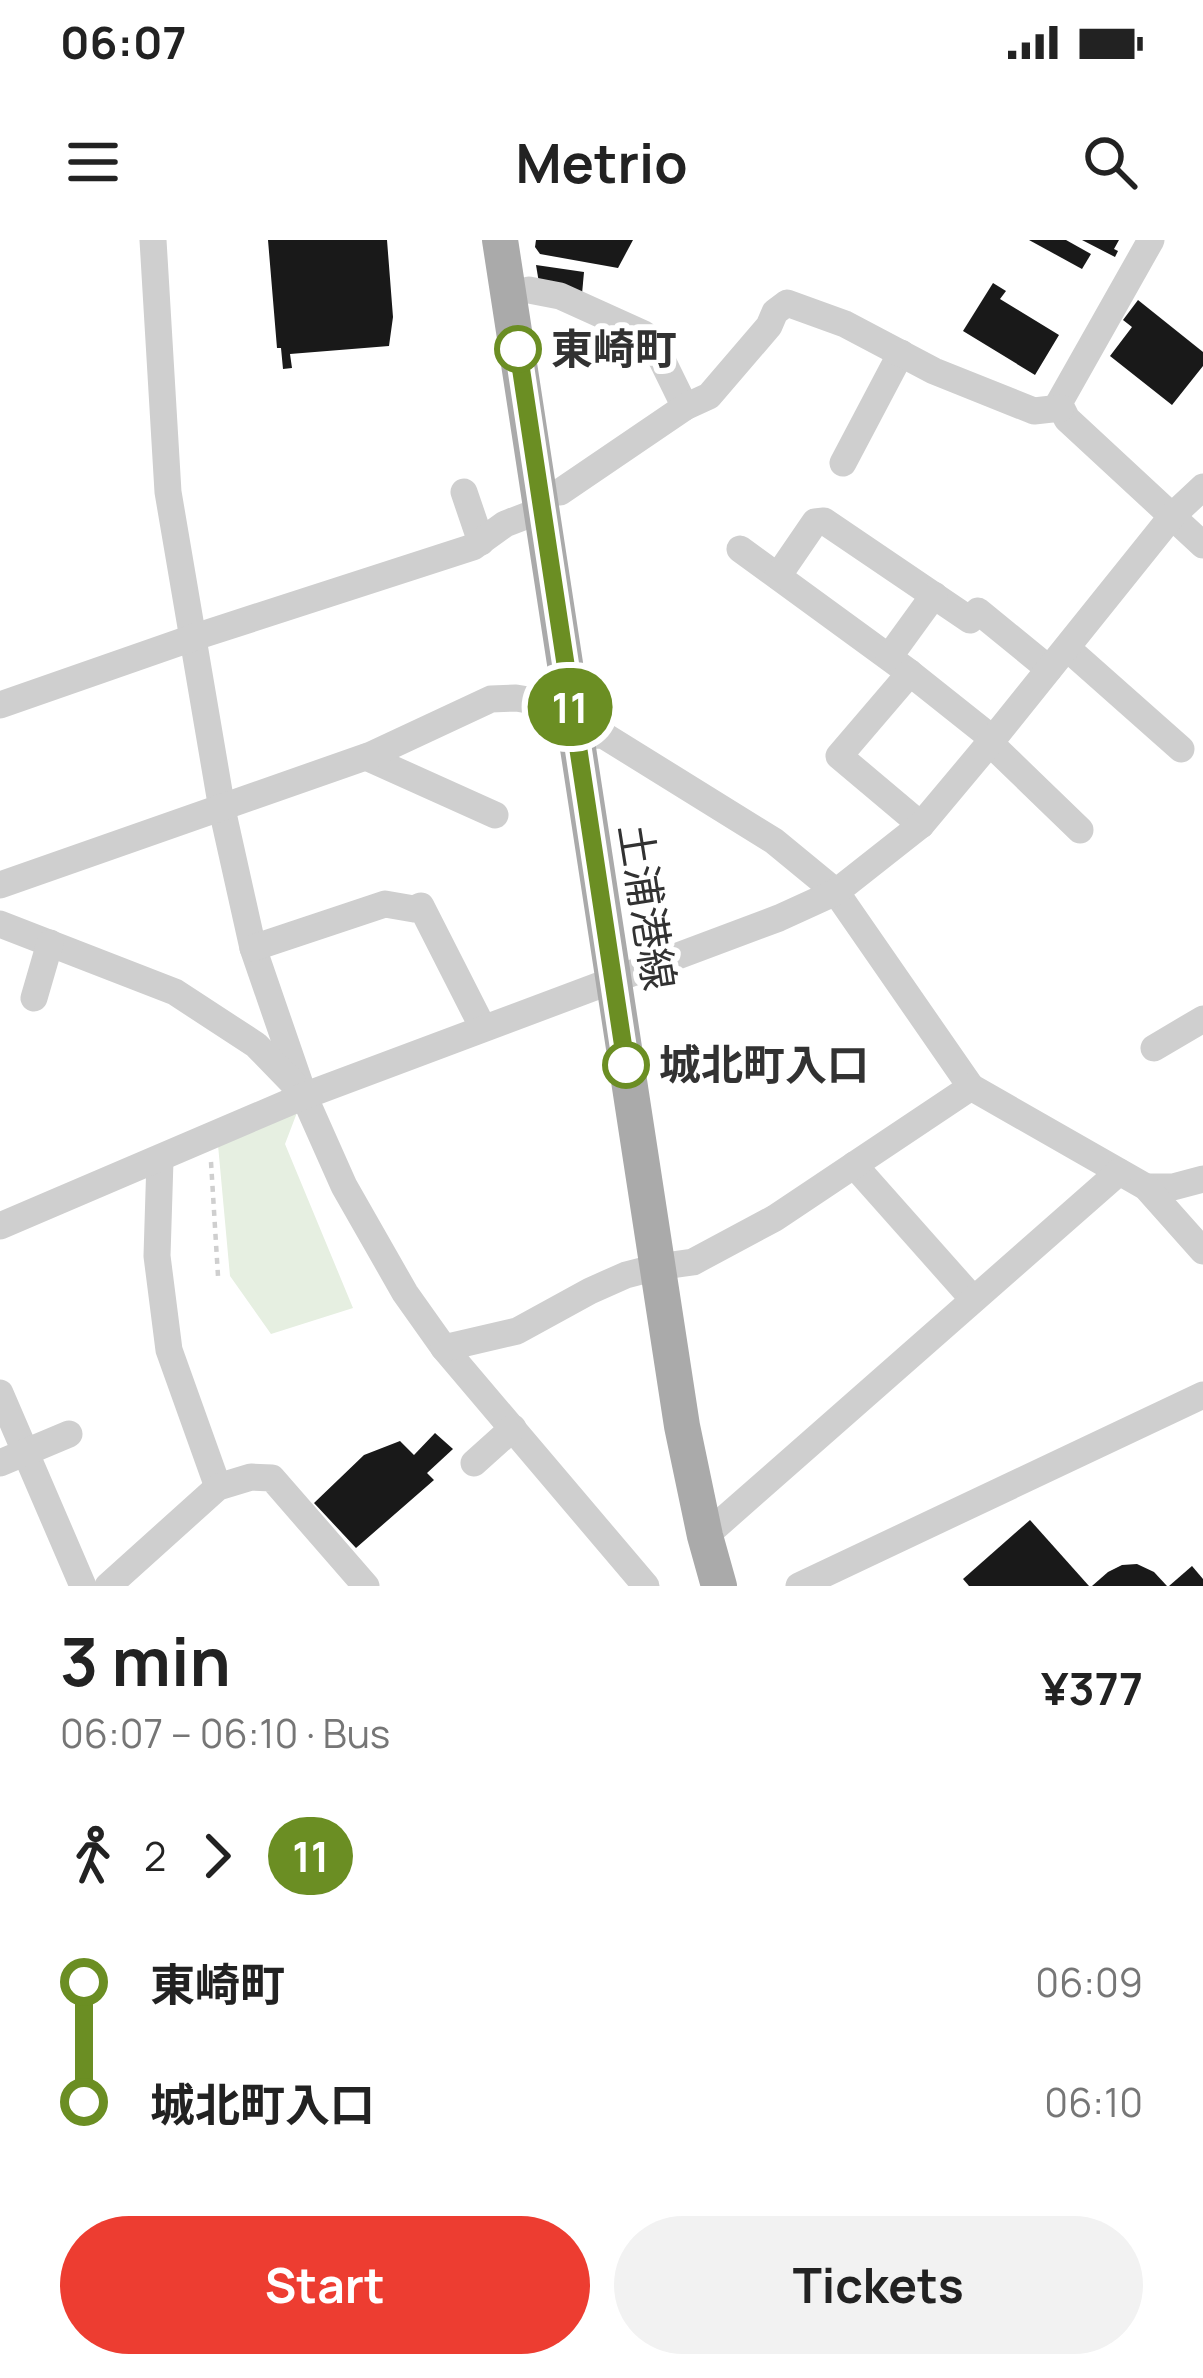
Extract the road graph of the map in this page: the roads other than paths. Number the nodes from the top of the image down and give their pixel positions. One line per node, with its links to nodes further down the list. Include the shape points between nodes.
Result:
1 (152, 240): 20 (street, via 168,491)
2 (500, 240): 13 (main road, 土浦港線)
3 (1150, 240): 9 (street)
4 (529, 290): 8 (street, via 644,334)
5 (746, 353): 6 (street, via 787,303); 7 (street); 8 (street, via 710,396)
6 (901, 353): 9 (street, via 1034,411); 10 (street)
7 (773, 366)
8 (685, 407): 13 (street)
9 (1061, 408): 14 (street)
10 (842, 463)
11 (1203, 487): 14 (street)
12 (464, 493): 15 (street)
13 (552, 501): 15 (street); 24 (main road, 土浦港線)
14 (1172, 516): 16 (street); 21 (street)
15 (481, 542): 20 (street)
16 (1203, 545)
17 (740, 548): 18 (street)
18 (778, 576): 19 (street, via 814,522 824,521); 22 (street)
19 (934, 595): 21 (street); 22 (street)
20 (194, 637): 23 (street); 28 (street)
21 (1058, 658): 25 (street); 26 (street)
22 (900, 665): 25 (street); 30 (street, via 839,755)
23 (0, 705)
24 (573, 721): 27 (street, via 516,698 490,698); 33 (street, via 774,841); 37 (main road, 土浦港線)
25 (992, 741): 30 (street); 31 (street)
26 (1181, 749)
27 (366, 757): 28 (street); 29 (street)
28 (222, 809): 32 (street); 36 (street)
29 (495, 815)
30 (921, 825): 33 (street)
31 (1080, 830)
32 (0, 885)
33 (836, 892): 37 (street); 42 (street)
34 (0, 924): 35 (street)
35 (50, 944): 38 (street); 43 (street, via 176,992 256,1045)
36 (253, 949): 40 (street, via 385,904 421,906); 43 (street)
37 (613, 979): 40 (street); 51 (main road, 土浦港線)
38 (34, 998)
39 (1203, 1019): 41 (street)
40 (483, 1028): 43 (street)
41 (1154, 1048)
42 (971, 1087): 45 (street); 46 (street)
43 (304, 1096): 44 (street); 53 (street, via 354,1204)
44 (160, 1160): 49 (street); 60 (street, via 157,1256 169,1350)
45 (854, 1165): 51 (street, via 693,1262); 52 (street)
46 (1119, 1172): 48 (street); 52 (street)
47 (1203, 1179): 48 (street)
48 (1146, 1187): 50 (street)
49 (0, 1226)
50 (1203, 1250)
51 (657, 1267): 53 (street, via 590,1291 517,1331); 61 (main road, 土浦港線)
52 (974, 1299): 61 (street)
53 (444, 1348): 56 (street)
54 (0, 1394): 58 (street)
55 (1203, 1395): 67 (street)
56 (513, 1428): 59 (street); 65 (street)
57 (70, 1434): 58 (street)
58 (13, 1457): 62 (street)
59 (474, 1463)
60 (218, 1487): 63 (street); 64 (street, via 272,1478)
61 (705, 1536): 66 (main road, 土浦港線)
62 (83, 1586)
63 (108, 1586)
64 (367, 1586)
65 (646, 1586)
66 (719, 1586)
67 (799, 1586)

